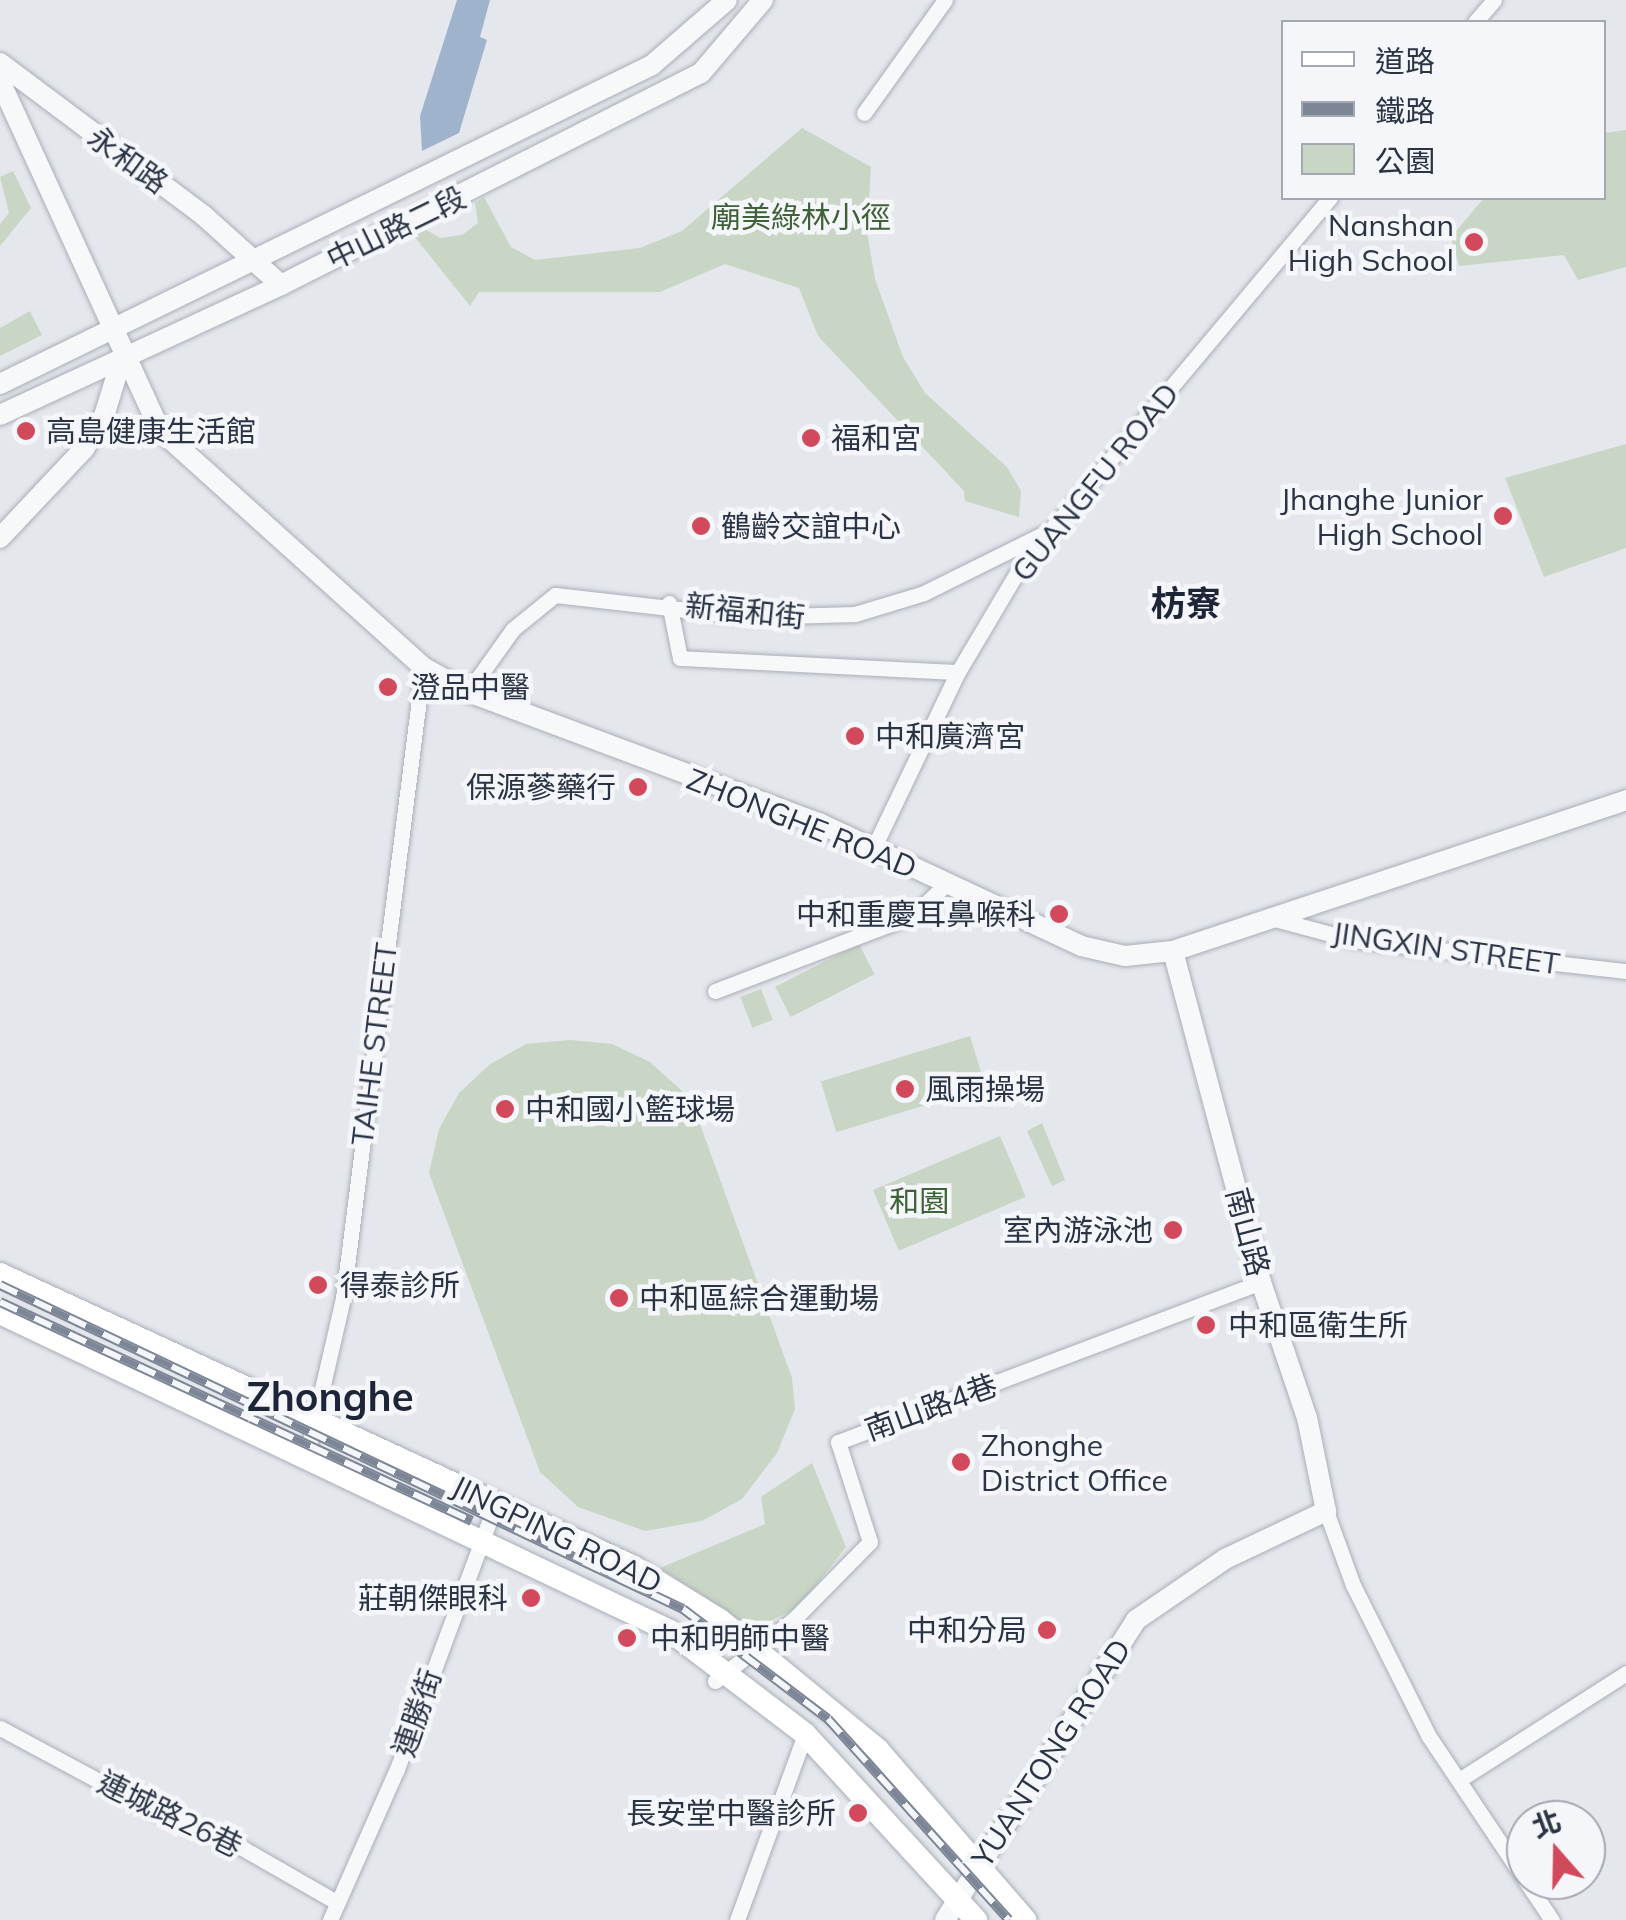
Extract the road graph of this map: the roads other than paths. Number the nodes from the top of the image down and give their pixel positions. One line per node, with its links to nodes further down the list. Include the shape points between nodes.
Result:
1 (727, 0): 10 (street, 中山路二段, via 652,65)
2 (764, 0): 11 (street, 中山路二段, via 701,73)
3 (944, 0): 8 (street)
4 (1494, 0): 5 (street)
5 (1477, 20)
6 (0, 64): 10 (street, 永和路, via 203,215)
7 (0, 81): 12 (street, ZHONGHE ROAD)
8 (864, 113)
9 (1328, 200): 16 (street, GUANGFU ROAD)
10 (250, 263): 11 (street, 永和路); 12 (street, 中山路二段)
11 (281, 285): 13 (street, 中山路二段)
12 (114, 330): 13 (street, ZHONGHE ROAD); 14 (street, 中山路二段)
13 (122, 358): 15 (street, 中山路二段); 17 (street, via 104,416 84,448); 19 (street, ZHONGHE ROAD, via 160,430)
14 (0, 384)
15 (0, 414)
16 (1049, 531): 18 (street, 新福和街, via 924,593 856,614 785,619); 20 (street, GUANGFU ROAD)
17 (0, 538)
18 (669, 603): 20 (street, via 680,658); 21 (street, 新福和街, via 555,595 513,629)
19 (423, 667): 21 (street, ZHONGHE ROAD); 32 (street, TAIHE STREET, via 377,1058)
20 (958, 672): 23 (street, GUANGFU ROAD)
21 (468, 692): 23 (street, ZHONGHE ROAD)
22 (1626, 800): 25 (street, ZHONGHE ROAD)
23 (874, 847): 24 (street, ZHONGHE ROAD)
24 (946, 884): 26 (street, ZHONGHE ROAD, via 1081,946 1125,956); 28 (street, via 914,914)
25 (1268, 918): 26 (street, ZHONGHE ROAD); 27 (street, JINGXIN STREET, via 1353,940)
26 (1173, 951): 30 (street, 南山路)
27 (1626, 971)
28 (715, 992)
29 (0, 1274): 32 (main road, JINGPING ROAD)
30 (1261, 1282): 35 (street, 南山路, via 1307,1418); 37 (street, 南山路4巷, via 838,1442 870,1542 794,1619)
31 (0, 1313): 33 (main road, JINGPING ROAD)
32 (319, 1421): 33 (street, TAIHE STREET); 34 (main road, JINGPING ROAD)
33 (308, 1454): 36 (main road, JINGPING ROAD)
34 (496, 1503): 36 (street, 連勝街); 37 (main road, JINGPING ROAD, via 632,1566)
35 (1326, 1510): 42 (street, via 1392,1665); 43 (street, YUANTONG ROAD, via 1225,1559 1136,1620)
36 (482, 1538): 39 (main road, JINGPING ROAD, via 621,1604); 44 (street, 連勝街, via 398,1770)
37 (756, 1646): 39 (street, 南山路4巷); 43 (main road, JINGPING ROAD, via 878,1750)
38 (1626, 1673): 42 (street)
39 (721, 1676): 41 (main road, JINGPING ROAD)
40 (0, 1728): 44 (street, 連城路26巷, via 154,1810 236,1845)
41 (805, 1734): 45 (main road, JINGPING ROAD); 47 (street)
42 (1459, 1780): 50 (street)
43 (978, 1865): 45 (street, YUANTONG ROAD); 49 (main road, JINGPING ROAD)
44 (338, 1904): 46 (street, 連勝街)
45 (952, 1910): 48 (main road, JINGPING ROAD)
46 (330, 1920)
47 (737, 1920)
48 (976, 1920)
49 (1025, 1920)
50 (1552, 1920)

